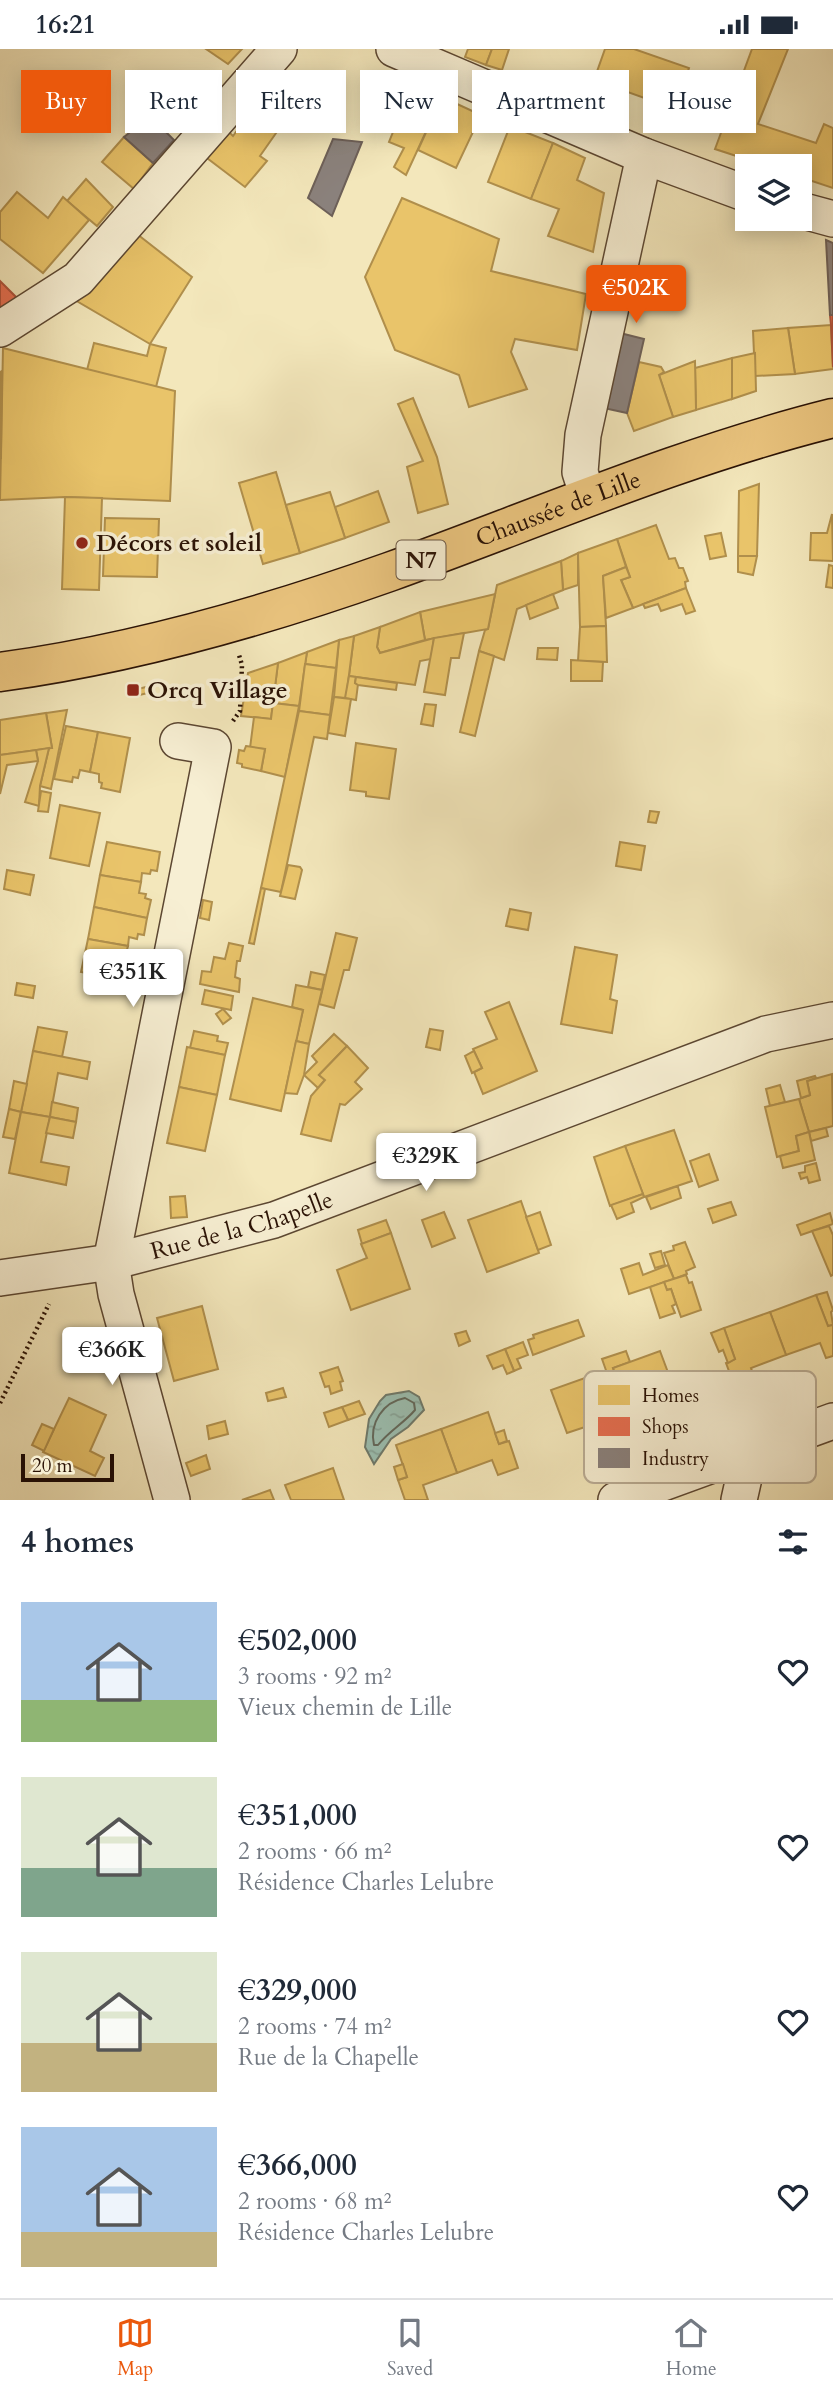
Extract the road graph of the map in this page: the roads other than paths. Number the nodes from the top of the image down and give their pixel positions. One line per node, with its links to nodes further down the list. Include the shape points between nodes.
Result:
1 (279, 49): 7 (street, via 78,279)
2 (394, 49): 3 (street)
3 (644, 156): 4 (street); 9 (street, via 583,435 580,472)
4 (735, 190)
5 (812, 213): 6 (street)
6 (833, 219)
7 (0, 329)
8 (833, 418): 9 (main road, Chaussée de Lille / N7, via 743,443)
9 (588, 497): 10 (main road, Chaussée de Lille / N7, via 387,573 232,624 111,653)
10 (0, 672)
11 (178, 741): 13 (street, via 214,747)
12 (833, 1020): 13 (street, Rue de la Chapelle, via 766,1034 274,1220)
13 (111, 1262): 14 (street, Rue de la Chapelle); 18 (street)
14 (0, 1278)
15 (833, 1421): 16 (street)
16 (816, 1427)
17 (662, 1483): 19 (street)
18 (167, 1495)
19 (616, 1500)

